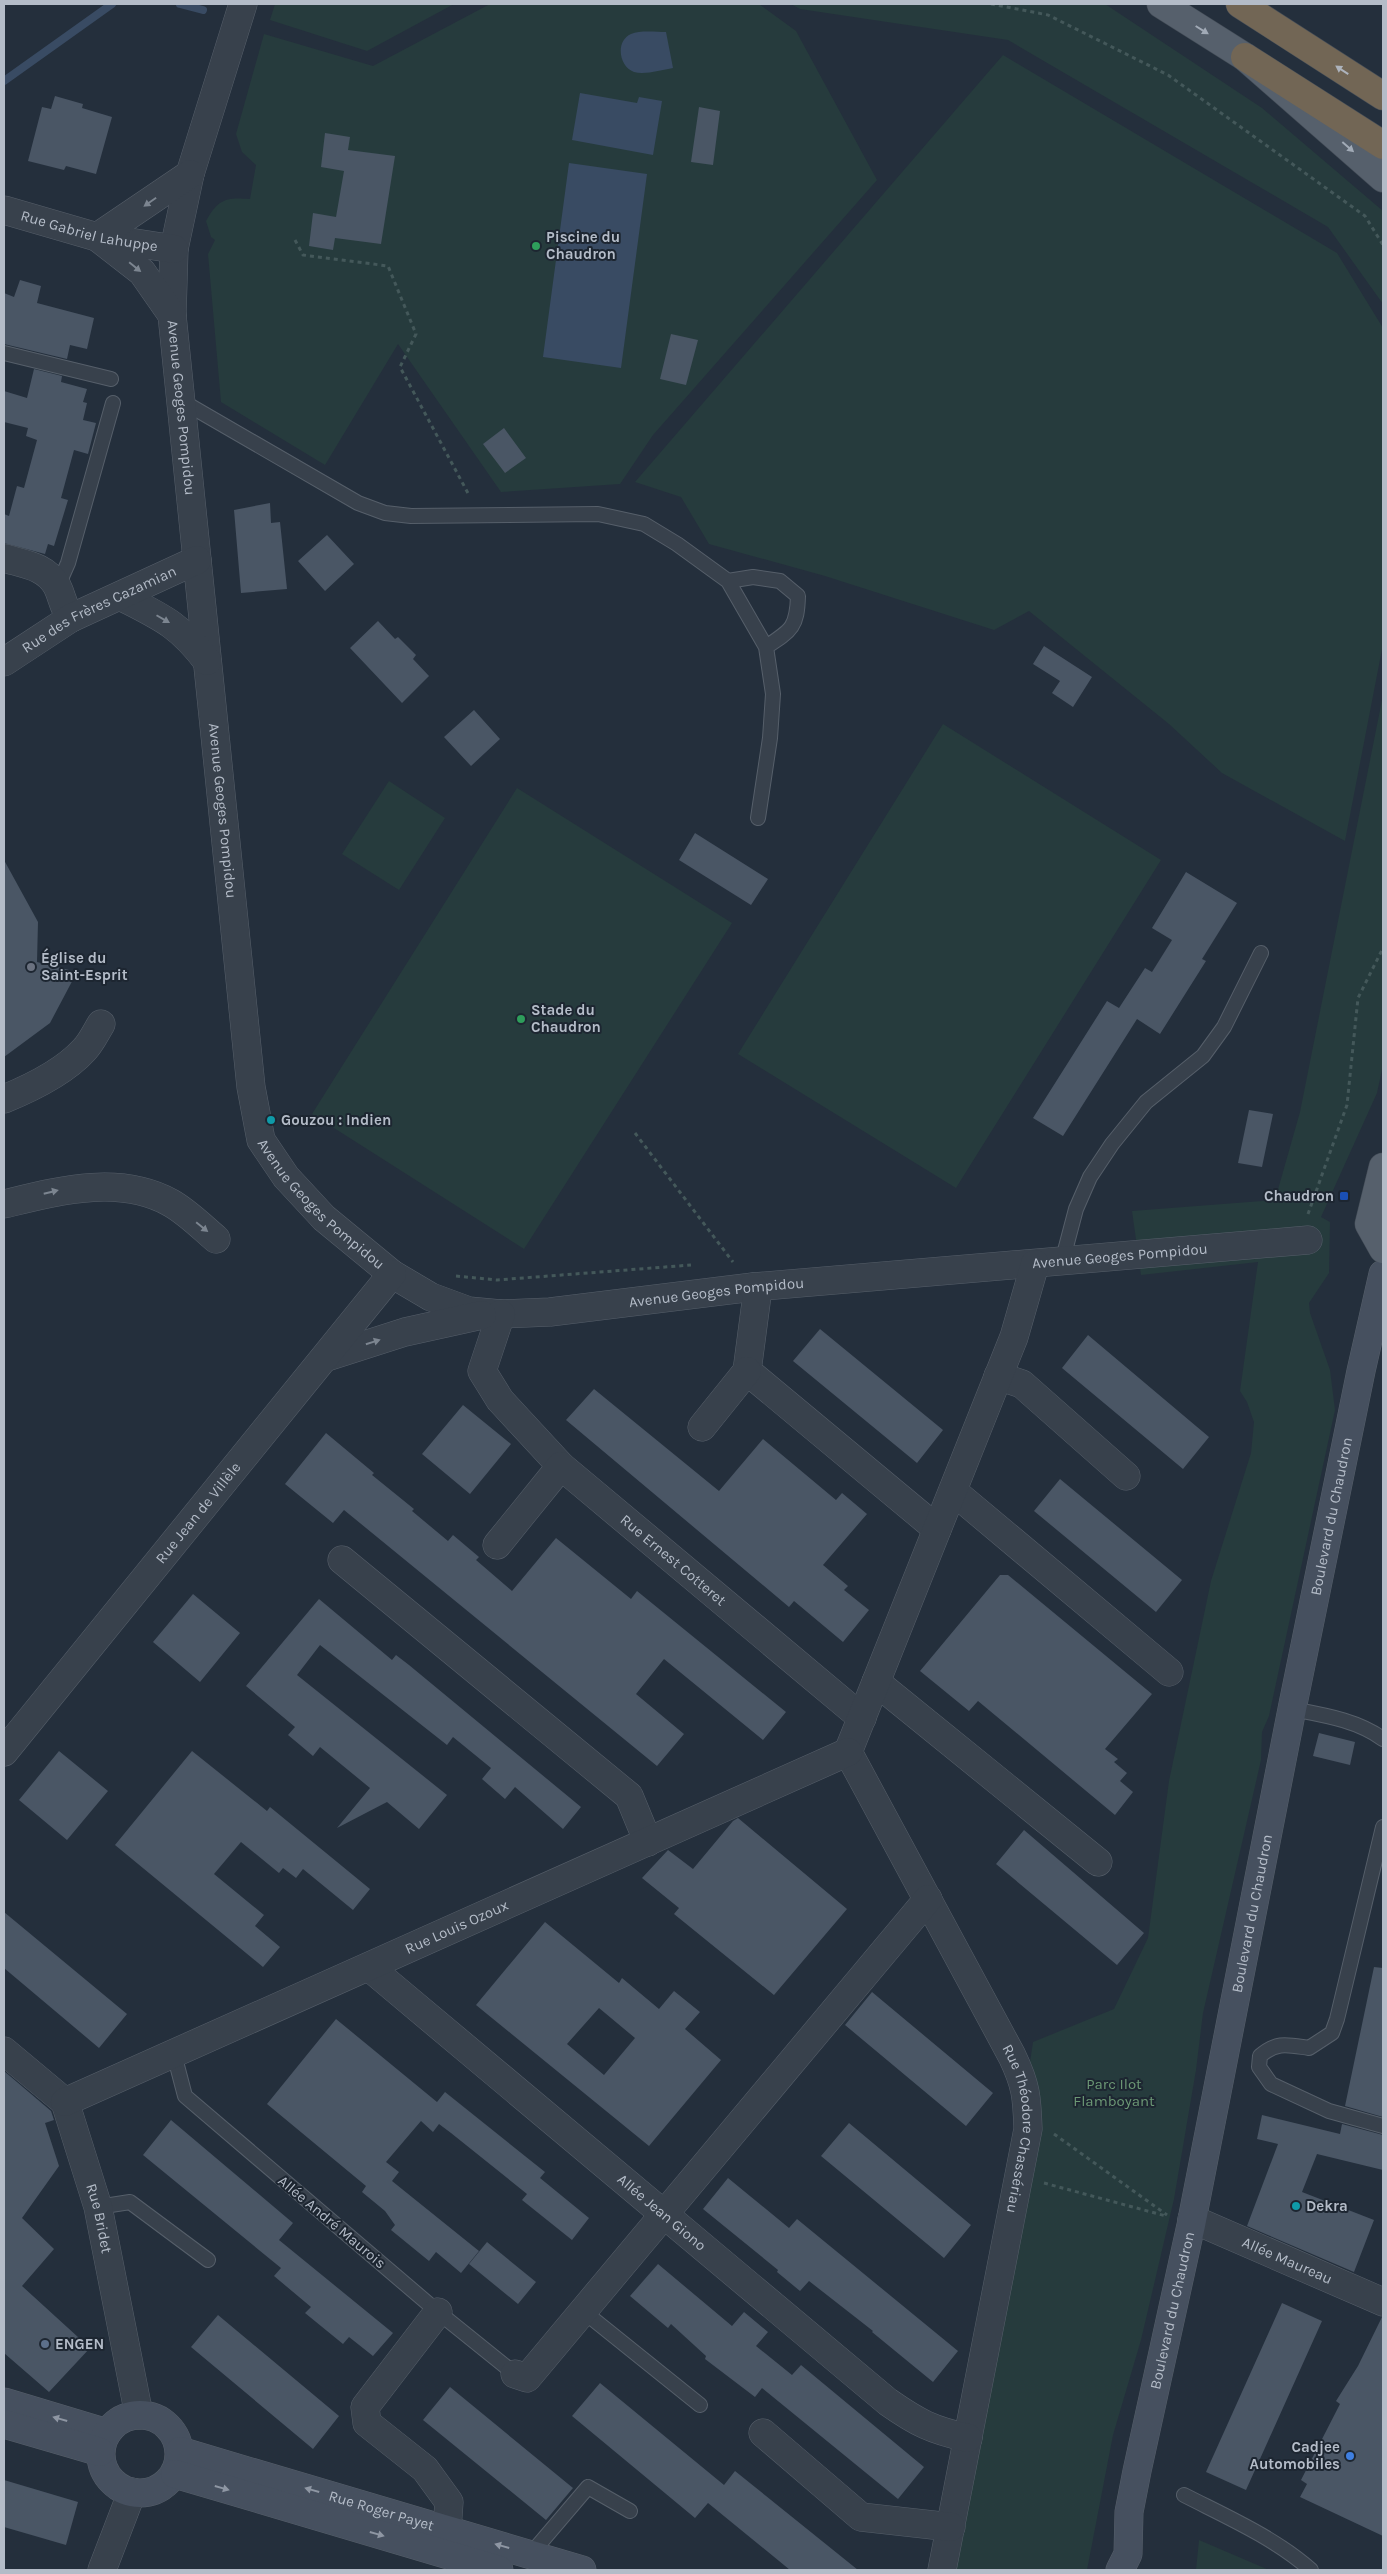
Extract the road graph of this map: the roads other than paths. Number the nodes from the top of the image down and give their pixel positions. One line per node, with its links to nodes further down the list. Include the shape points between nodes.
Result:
1 (219, 4): 4 (street)
2 (1161, 4): 5 (main road, one-way to 5)
3 (1240, 4): 6 (highway, one-way to 3)
4 (240, 14): 8 (street, Avenue Geoges Pompidou)
5 (1245, 57): 7 (highway); 9 (main road, one-way to 9)
6 (1383, 96)
7 (1383, 145)
8 (190, 174): 11 (street, one-way to 11); 12 (street, Avenue Geoges Pompidou)
9 (1383, 178)
10 (4, 210): 11 (street, Rue Gabriel Lahuppe)
11 (97, 237): 12 (street, Rue Gabriel Lahuppe); 13 (street, one-way to 13, via 142,272)
12 (174, 249): 13 (street, Avenue Geoges Pompidou)
13 (172, 315): 16 (street, Avenue Geoges Pompidou)
14 (4, 352): 15 (lane)
15 (111, 379)
16 (180, 400): 18 (street, Avenue Geoges Pompidou); 21 (lane, via 358,503 385,513 412,516 598,514 644,524)
17 (113, 403): 23 (lane)
18 (193, 518): 20 (street, Avenue Geoges Pompidou); 22 (street, via 172,556)
19 (4, 558): 23 (street, via 48,574)
20 (197, 560): 22 (street, Rue des Frères Cazamian); 27 (street, Avenue Geoges Pompidou)
21 (728, 581): 26 (lane); 26 (lane, via 753,577 780,580 798,596 797,619 784,635)
22 (150, 582): 24 (street, Rue des Frères Cazamian)
23 (58, 588): 25 (street, via 62,605)
24 (120, 596): 25 (street, Rue des Frères Cazamian); 27 (street, one-way to 27, via 175,625)
25 (71, 618): 28 (street, Rue des Frères Cazamian)
26 (766, 647): 29 (lane, via 773,694)
27 (207, 661): 40 (street, Avenue Geoges Pompidou, via 251,1087 262,1140 286,1177 324,1218)
28 (4, 662)
29 (758, 818)
30 (1261, 953): 38 (lane, via 1224,1027 1203,1056 1146,1102 1090,1177 1076,1209)
31 (101, 1024): 32 (street, via 84,1050 54,1074)
32 (4, 1099)
33 (1383, 1166): 37 (main road, via 1369,1224)
34 (4, 1204): 35 (street, one-way to 35, via 61,1190 124,1186 171,1203)
35 (216, 1239)
36 (1308, 1240): 38 (street, Avenue Geoges Pompidou)
37 (1383, 1249)
38 (1062, 1262): 39 (street, Avenue Geoges Pompidou)
39 (1035, 1264): 42 (street, Avenue Geoges Pompidou); 46 (street, via 1014,1337)
40 (392, 1274): 43 (street, Avenue Geoges Pompidou, via 431,1297 469,1311); 44 (street, Rue Jean de Villèle)
41 (1383, 1274): 56 (main road, Boulevard du Chaudron, via 1360,1371)
42 (753, 1288): 43 (street, Avenue Geoges Pompidou, via 550,1312); 45 (street, via 757,1295)
43 (494, 1314): 44 (street, one-way to 43, via 405,1332); 48 (street, Rue Ernest Cotteret, via 482,1371 500,1400)
44 (327, 1357): 59 (street, Rue Jean de Villèle)
45 (747, 1371): 47 (street); 51 (street)
46 (998, 1376): 49 (street, via 1022,1384); 50 (street)
47 (702, 1428)
48 (561, 1466): 52 (street); 57 (street, Rue Ernest Cotteret)
49 (1126, 1476)
50 (952, 1491): 51 (street); 54 (street)
51 (937, 1529): 55 (street)
52 (497, 1545)
53 (342, 1560): 62 (street, via 629,1796)
54 (1169, 1672)
55 (876, 1682): 57 (street); 63 (street)
56 (1292, 1708): 58 (lane, via 1336,1717 1374,1732); 72 (main road, Boulevard du Chaudron)
57 (862, 1718): 60 (street)
58 (1383, 1739)
59 (4, 1752)
60 (848, 1752): 62 (street, Rue Louis Ozoux); 64 (street, Rue Théodore Chassériau)
61 (1383, 1827): 69 (lane, via 1332,2033 1309,2048 1285,2044 1270,2047 1260,2056 1259,2067 1271,2084 1329,2111)
62 (648, 1842): 65 (street, Rue Louis Ozoux)
63 (1098, 1862)
64 (928, 1899): 71 (street); 83 (street, Rue Théodore Chassériau, via 1016,2064 1024,2082 1028,2116)
65 (369, 1966): 67 (street, Rue Louis Ozoux); 71 (street, Allée Jean Giono)
66 (4, 2051): 68 (street)
67 (174, 2054): 68 (street, Rue Louis Ozoux); 76 (lane, Allée André Maurois, via 185,2096)
68 (65, 2102): 70 (street, Rue Bridet)
69 (1383, 2126)
70 (98, 2207): 73 (lane, via 130,2202); 80 (street, Rue Bridet)
71 (665, 2213): 75 (street); 83 (street, Allée Jean Giono, via 888,2402 916,2422 936,2431)
72 (1192, 2219): 74 (street, Allée Maureau); 92 (main road, Boulevard du Chaudron, via 1137,2472 1130,2512)
73 (208, 2260)
74 (1383, 2302)
75 (583, 2311): 77 (street, via 527,2378); 79 (lane)
76 (438, 2312): 77 (lane, Allée André Maurois); 90 (street, via 365,2407 367,2423 425,2469 449,2502)
77 (515, 2374)
78 (4, 2402): 84 (main road, one-way to 78)
79 (700, 2405)
80 (139, 2415): 84 (main road, via 120,2420); 85 (main road, via 157,2419 172,2430)
81 (4, 2424): 84 (main road)
82 (763, 2433): 89 (street, via 861,2517)
83 (968, 2438): 89 (street, Rue Théodore Chassériau)
84 (103, 2442): 86 (main road, via 104,2472 115,2485)
85 (177, 2463): 86 (main road, via 159,2490); 90 (main road, Rue Roger Payet)
86 (132, 2492): 93 (street)
87 (1184, 2495): 97 (lane, via 1263,2536)
88 (630, 2511): 91 (lane, via 588,2487)
89 (951, 2527): 96 (street, Rue Théodore Chassériau)
90 (443, 2541): 91 (main road, Rue Roger Payet, one-way to 90); 94 (main road, Rue Roger Payet)
91 (527, 2562): 95 (main road, Rue Roger Payet)
92 (1127, 2565)
93 (102, 2570)
94 (499, 2570)
95 (582, 2570)
96 (942, 2570)
97 (1311, 2570)

